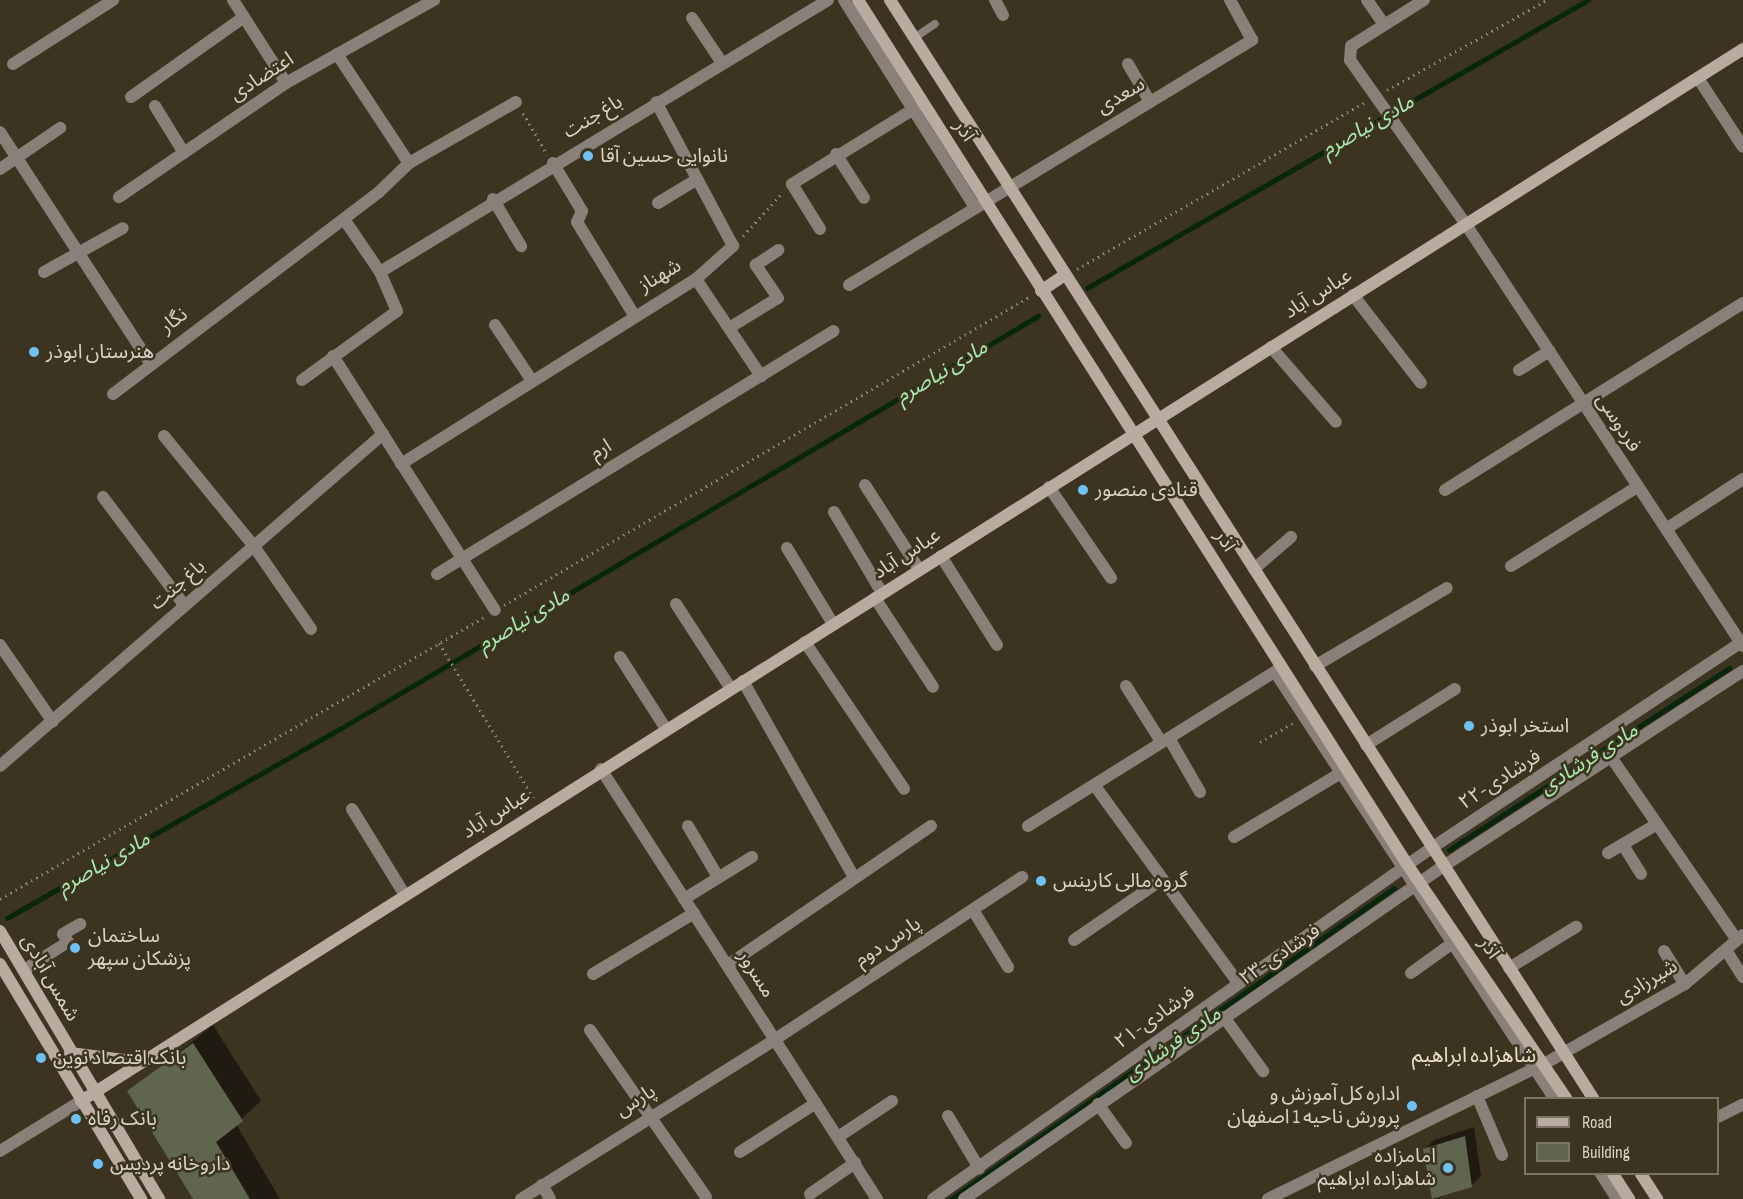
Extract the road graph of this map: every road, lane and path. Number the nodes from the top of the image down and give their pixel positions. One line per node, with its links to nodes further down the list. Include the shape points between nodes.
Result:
1 (113, 0): 22 (street)
2 (233, 0): 14 (street)
3 (434, 0): 20 (street, اعتضادی)
4 (828, 0): 21 (street, باغ جنت)
5 (844, 0): 32 (street, آذر)
6 (858, 0): 32 (main road, آذر)
7 (890, 0): 18 (main road, آذر)
8 (995, 0): 13 (street)
9 (1230, 0): 30 (street, سعدی, via 1252,40)
10 (1367, 0): 17 (street)
11 (1424, 0): 17 (street)
12 (1546, 0): 26 (path)
13 (1003, 15)
14 (244, 16): 25 (street); 27 (street)
15 (692, 18): 21 (street)
16 (935, 24): 18 (lane)
17 (1384, 24): 26 (street, فردوسی, via 1347,51)
18 (914, 38): 44 (main road, آذر)
19 (1743, 49): 24 (main road, عباس آباد)
20 (337, 54): 25 (street, اعتضادی); 39 (street)
21 (722, 63): 29 (street, باغ جنت)
22 (13, 64)
23 (1128, 64): 30 (street)
24 (1698, 78): 35 (street); 52 (main road, عباس آباد)
25 (285, 83): 36 (street, اعتضادی)
26 (1376, 96): 52 (street, فردوسی); 61 (path)
27 (131, 97)
28 (516, 102): 39 (street, نگار); 40 (path)
29 (656, 102): 40 (street, باغ جنت); 42 (street)
30 (1150, 102): 44 (street, سعدی)
31 (155, 106): 36 (street)
32 (918, 106): 37 (street); 48 (main road, آذر); 50 (street, آذر)
33 (60, 128): 38 (street)
34 (0, 132): 38 (street, نگار)
35 (1743, 147)
36 (184, 153): 45 (street, اعتضادی)
37 (836, 154): 43 (street); 46 (street)
38 (16, 157): 41 (street); 58 (street, نگار)
39 (409, 163): 51 (street, نگار)
40 (553, 163): 47 (street, باغ جنت); 67 (street, via 582,211 577,222)
41 (0, 169)
42 (696, 180): 49 (street); 56 (street)
43 (792, 184): 54 (street); 56 (path)
44 (1009, 185): 48 (street, سعدی); 61 (main road, آذر)
45 (119, 197)
46 (864, 198)
47 (493, 199): 55 (street); 60 (street, باغ جنت)
48 (985, 199): 50 (street, سعدی); 64 (main road, آذر)
49 (658, 203)
50 (974, 206): 63 (street, سعدی)
51 (344, 219): 60 (street); 74 (street, نگار)
52 (1465, 223): 65 (main road, عباس آباد); 72 (street, فردوسی)
53 (123, 228): 58 (street)
54 (820, 229)
55 (521, 246)
56 (733, 246): 62 (street, شهناز)
57 (778, 250): 69 (street, via 756,265 778,298)
58 (78, 253): 59 (street); 74 (street, نگار)
59 (44, 272)
60 (380, 272): 73 (street, via 398,311)
61 (1065, 275): 64 (main road); 82 (main road, آذر)
62 (696, 279): 67 (street, شهناز); 69 (street)
63 (849, 285)
64 (1041, 291): 85 (main road, آذر); 110 (path)
65 (1353, 295): 71 (main road, عباس آباد); 79 (street)
66 (1743, 303): 81 (street)
67 (634, 315): 78 (street, شهناز)
68 (495, 325): 78 (street)
69 (729, 328): 76 (street)
70 (834, 331): 76 (street, ارم)
71 (1271, 347): 82 (main road, عباس آباد); 83 (street)
72 (1548, 351): 75 (street); 81 (street, فردوسی)
73 (333, 356): 77 (street); 84 (street)
74 (150, 363): 80 (street)
75 (1519, 370)
76 (761, 376): 100 (street, ارم)
77 (302, 380)
78 (532, 381): 87 (street, شهناز)
79 (1421, 383)
80 (112, 394)
81 (1582, 404): 91 (street, فردوسی); 92 (street)
82 (1158, 419): 85 (main road, عباس آباد); 102 (main road, آذر)
83 (1336, 422)
84 (382, 434): 87 (street); 97 (street, باغ جنت)
85 (1134, 434): 90 (main road, عباس آباد); 120 (main road, آذر)
86 (164, 436): 97 (street)
87 (401, 464): 100 (street)
88 (1743, 479): 95 (street)
89 (865, 485): 103 (street)
90 (1049, 487): 99 (main road, عباس آباد); 105 (street)
91 (1637, 487): 95 (street, فردوسی); 101 (street)
92 (1445, 490)
93 (103, 497): 109 (street)
94 (834, 512): 107 (street)
95 (1666, 529): 115 (street, فردوسی)
96 (1291, 537): 102 (street)
97 (253, 545): 109 (street, باغ جنت); 112 (street)
98 (787, 548): 111 (street)
99 (941, 556): 103 (main road, عباس آباد); 117 (street)
100 (461, 558): 104 (street, ارم); 110 (street)
101 (1511, 566)
102 (1254, 568): 119 (main road, آذر)
103 (919, 570): 107 (main road, عباس آباد)
104 (437, 574)
105 (1111, 578)
106 (1447, 588): 119 (street)
107 (879, 596): 111 (main road, عباس آباد); 124 (street)
108 (676, 604): 125 (street)
109 (184, 605): 128 (street, باغ جنت)
110 (495, 610): 114 (path)
111 (833, 624): 113 (main road, عباس آباد)
112 (311, 628)
113 (805, 642): 122 (main road, عباس آباد); 138 (street)
114 (440, 643): 141 (path); 160 (path)
115 (1742, 643): 148 (street, ۲۲-فرشادی)
116 (0, 645): 128 (street)
117 (997, 645)
118 (620, 657): 129 (street)
119 (1315, 666): 132 (main road, آذر)
120 (1278, 670): 127 (street, آذر); 130 (street); 136 (main road, آذر)
121 (1743, 671): 133 (street, ۲۳-فرشادی)
122 (743, 681): 125 (main road, عباس آباد); 156 (street)
123 (1126, 686): 130 (street)
124 (933, 687)
125 (731, 688): 129 (main road, عباس آباد)
126 (1455, 689): 132 (street)
127 (1304, 717): 131 (path); 136 (street, آذر)
128 (53, 722): 134 (street, باغ جنت)
129 (666, 729): 135 (main road, عباس آباد)
130 (1165, 740): 137 (street); 139 (street)
131 (1260, 742)
132 (1366, 745): 148 (main road, آذر)
133 (1611, 757): 142 (street); 152 (street, ۲۳-فرشادی)
134 (1, 764)
135 (601, 769): 141 (main road, عباس آباد); 161 (street, مسرور)
136 (1344, 772): 146 (street); 151 (main road, آذر)
137 (1095, 786): 145 (street); 157 (street)
138 (904, 789)
139 (1200, 792)
140 (352, 809): 159 (street)
141 (541, 809): 159 (main road, عباس آباد)
142 (1657, 824): 147 (street); 167 (street)
143 (688, 826): 154 (street)
144 (931, 826): 156 (street)
145 (1028, 826)
146 (1234, 837)
147 (1623, 844): 149 (street); 153 (street)
148 (1430, 849): 151 (street, ۲۲-فرشادی); 152 (main road, آذر)
149 (1608, 853)
150 (752, 857): 154 (street)
151 (1403, 867): 158 (main road, آذر); 180 (street, ۲۱-فرشادی)
152 (1442, 867): 158 (street, ۲۳-فرشادی); 175 (main road, آذر)
153 (1641, 874)
154 (718, 877): 161 (street)
155 (1022, 877): 162 (street, پارس دوم)
156 (854, 878): 173 (street)
157 (1160, 881): 168 (street); 180 (street)
158 (1416, 886): 169 (street, آذر); 182 (main road, آذر); 183 (street, ۲۳-فرشادی)
159 (405, 895): 188 (main road, عباس آباد)
160 (0, 899)
161 (684, 899): 163 (street, مسرور)
162 (973, 910): 174 (street); 185 (street, پارس دوم)
163 (694, 913): 173 (street, مسرور); 178 (street)
164 (80, 924): 176 (street, via 63,934 68,942)
165 (1576, 927): 175 (street)
166 (0, 931): 176 (main road, شمس آبادی)
167 (1740, 937): 170 (street, شیرزادی)
168 (1074, 940)
169 (1450, 945): 177 (street); 182 (street, آذر)
170 (1726, 950): 179 (street); 181 (street, شیرزادی)
171 (1664, 951): 181 (street)
172 (0, 964): 196 (main road, شمس آبادی)
173 (728, 965): 185 (street, مسرور)
174 (1008, 967)
175 (1509, 968): 186 (main road, آذر)
176 (24, 970): 187 (main road, شمس آبادی)
177 (1411, 973)
178 (593, 974)
179 (1743, 977)
180 (1238, 983): 210 (street, ۲۱-فرشادی)
181 (1685, 984): 186 (street, شیرزادی)
182 (1489, 991): 189 (main road, آذر)
183 (1224, 1017): 190 (street); 199 (street, ۲۳-فرشادی)
184 (590, 1030): 201 (street)
185 (774, 1040): 198 (street, مسرور); 201 (street, پارس)
186 (1564, 1052): 189 (street, شیرزادی); 195 (main road, آذر)
187 (70, 1053): 188 (main road); 191 (main road, شمس آبادی)
188 (140, 1062): 191 (main road, عباس آباد)
189 (1540, 1066): 192 (street); 193 (street, آذر); 194 (main road, آذر)
190 (1263, 1071)
191 (93, 1092): 196 (main road, عباس آباد); 219 (main road, شمس آبادی)
192 (1477, 1096): 208 (street); 216 (street)
193 (1554, 1097)
194 (1565, 1097)
195 (1592, 1097)
196 (81, 1101): 206 (street); 218 (main road, شمس آبادی)
197 (892, 1101): 204 (street)
198 (816, 1103): 204 (street, مسرور); 207 (street)
199 (1098, 1104): 205 (street); 224 (street, ۲۳-فرشادی)
200 (1743, 1104): 203 (street)
201 (649, 1115): 214 (street, پارس); 217 (street)
202 (948, 1116): 210 (street)
203 (1719, 1116)
204 (838, 1137): 209 (street, مسرور)
205 (1126, 1143)
206 (0, 1151)
207 (740, 1152)
208 (1502, 1155)
209 (855, 1163): 215 (street); 222 (street, مسرور)
210 (979, 1168): 223 (street, ۲۱-فرشادی)
211 (1602, 1175): 226 (street)
212 (1614, 1175): 227 (main road)
213 (1642, 1175): 228 (main road)
214 (542, 1185): 220 (street, پارس); 221 (street)
215 (810, 1194)
216 (1290, 1194): 225 (street)
217 (706, 1197)
218 (141, 1199)
219 (159, 1199)
220 (521, 1199)
221 (550, 1199)
222 (877, 1199)
223 (933, 1199)
224 (964, 1199)
225 (1268, 1199)
226 (1617, 1199)
227 (1629, 1199)
228 (1656, 1199)

